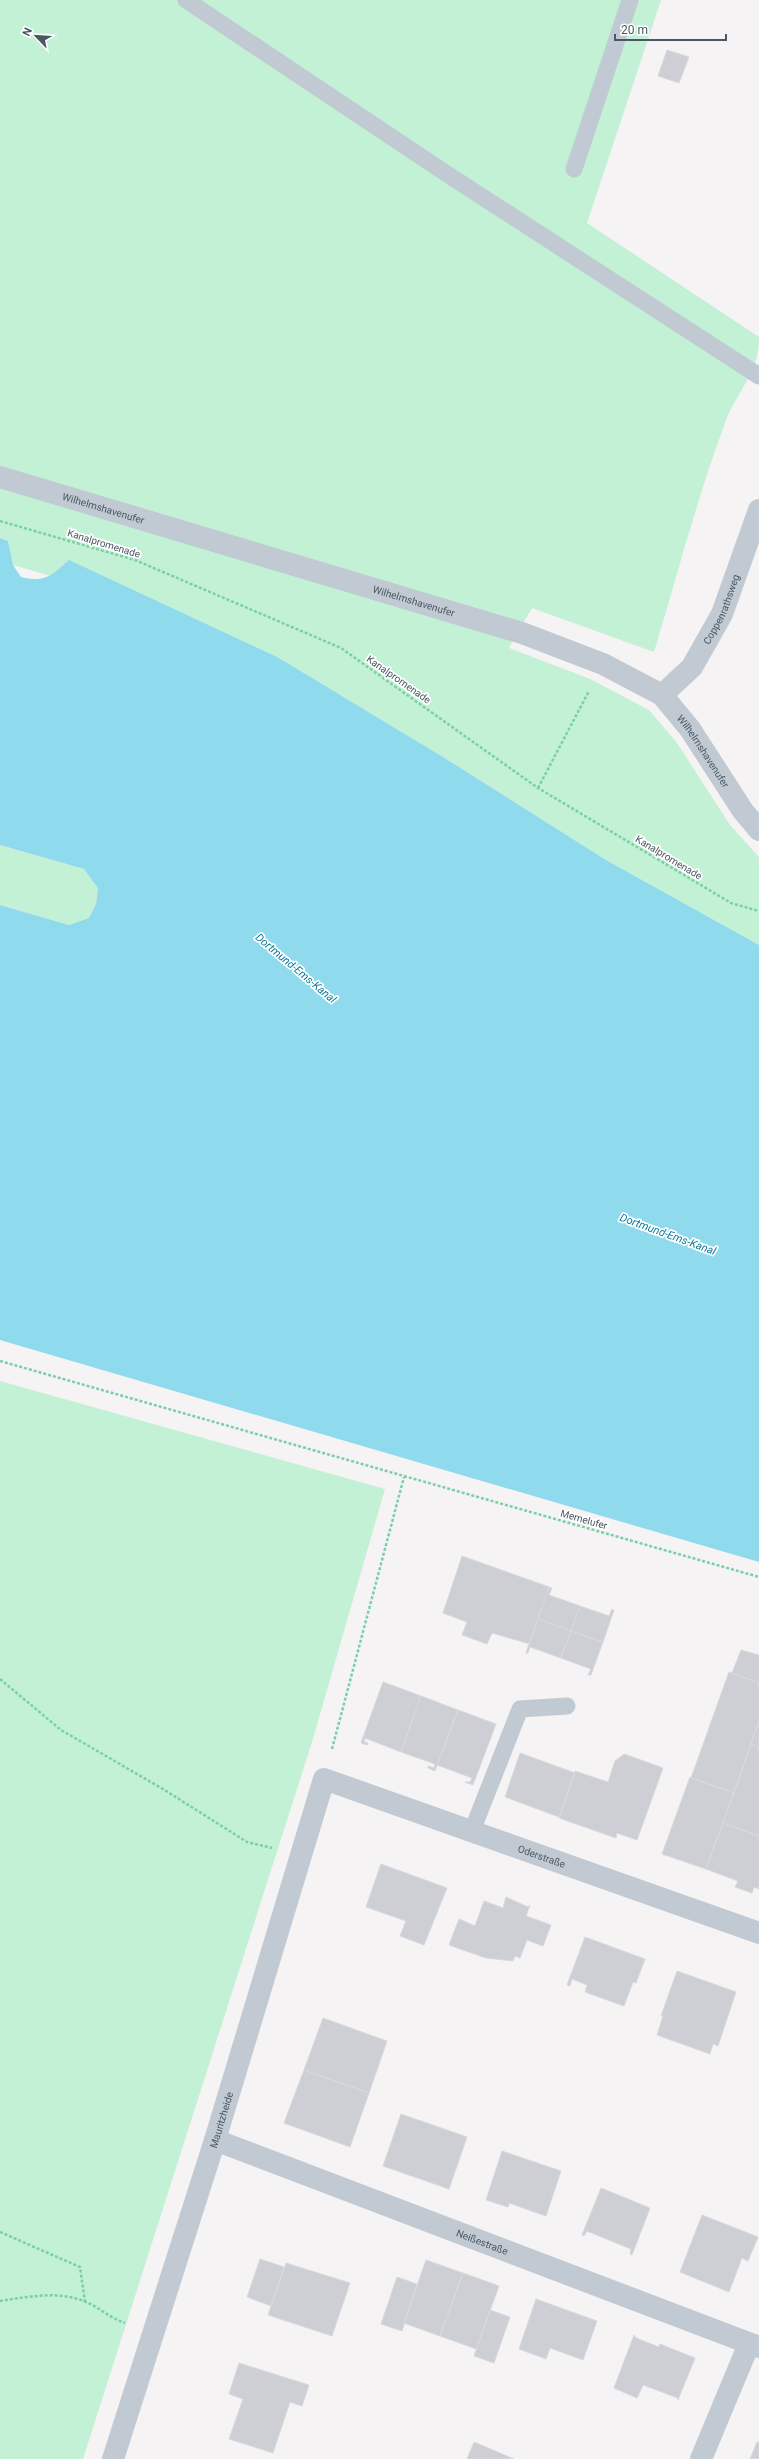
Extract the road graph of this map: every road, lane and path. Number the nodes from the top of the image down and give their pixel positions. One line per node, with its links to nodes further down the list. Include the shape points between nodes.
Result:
1 (186, 0): 4 (lane, via 447,174)
2 (630, 0): 3 (lane)
3 (574, 169)
4 (759, 376)
5 (0, 477): 8 (street, Wilhelmshavenufer, via 522,633)
6 (759, 510): 9 (street, Coppenrathsweg, via 722,614 692,667)
7 (0, 520): 10 (path, Kanalpromenade, via 135,560 341,648)
8 (603, 664): 9 (street, Wilhelmshavenufer); 10 (path)
9 (662, 695): 11 (street, Wilhelmshavenufer, via 690,729 742,811)
10 (538, 788): 12 (path, Kanalpromenade, via 731,903)
11 (759, 830)
12 (759, 911)
13 (0, 1361): 14 (path, Memelufer)
14 (404, 1477): 15 (path, Memelufer); 18 (path)
15 (759, 1577)
16 (0, 1679): 20 (path, via 61,1730 163,1789 247,1842)
17 (567, 1706): 19 (lane, via 520,1709)
18 (324, 1779): 19 (street, Oderstraße); 20 (street, Mauritzheide)
19 (472, 1831): 21 (street, Oderstraße)
20 (301, 1855): 22 (street, Mauritzheide)
21 (759, 1933)
22 (215, 2140): 26 (street, Mauritzheide); 27 (street, Neißestraße)
23 (0, 2232): 25 (path, via 80,2267)
24 (0, 2301): 25 (path, via 52,2294)
25 (85, 2302): 26 (path, via 112,2318)
26 (153, 2333): 28 (street, Mauritzheide)
27 (754, 2346): 29 (street, Neißestraße)
28 (113, 2459)
29 (701, 2459)

